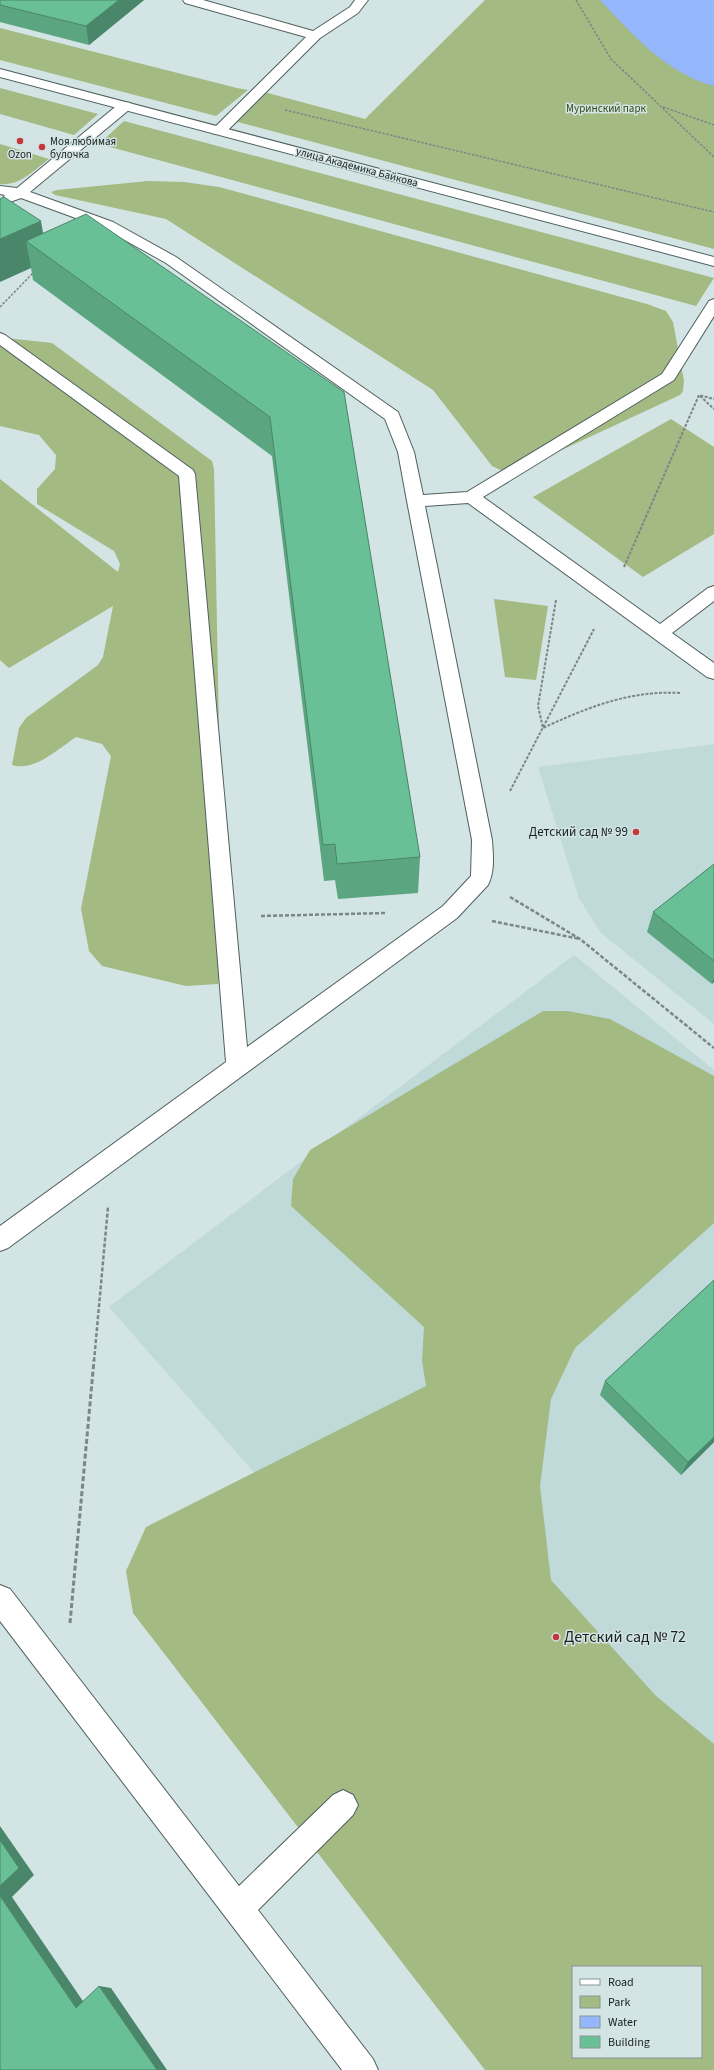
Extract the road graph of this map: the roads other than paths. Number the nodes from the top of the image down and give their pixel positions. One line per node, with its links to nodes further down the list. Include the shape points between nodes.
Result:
1 (189, 0): 3 (street)
2 (362, 0): 3 (street, via 354,10)
3 (315, 35): 6 (street)
4 (0, 73): 5 (street, улица Академика Байкова)
5 (125, 106): 6 (street, улица Академика Байкова); 8 (street)
6 (219, 131): 10 (street, улица Академика Байкова)
7 (0, 190): 8 (street)
8 (20, 193): 9 (street); 14 (street, via 108,225 171,260 392,416 406,452)
9 (0, 203)
10 (714, 262)
11 (714, 304): 13 (street, via 668,377)
12 (0, 338): 18 (street, via 187,474)
13 (471, 497): 14 (street); 16 (street)
14 (416, 501): 18 (street, via 482,840 481,879 450,912)
15 (714, 592): 16 (street)
16 (660, 633): 17 (street)
17 (714, 672)
18 (238, 1067): 19 (street)
19 (0, 1240)
20 (0, 1599): 22 (street)
21 (343, 1805): 22 (street)
22 (238, 1908): 23 (street)
23 (362, 2070)

